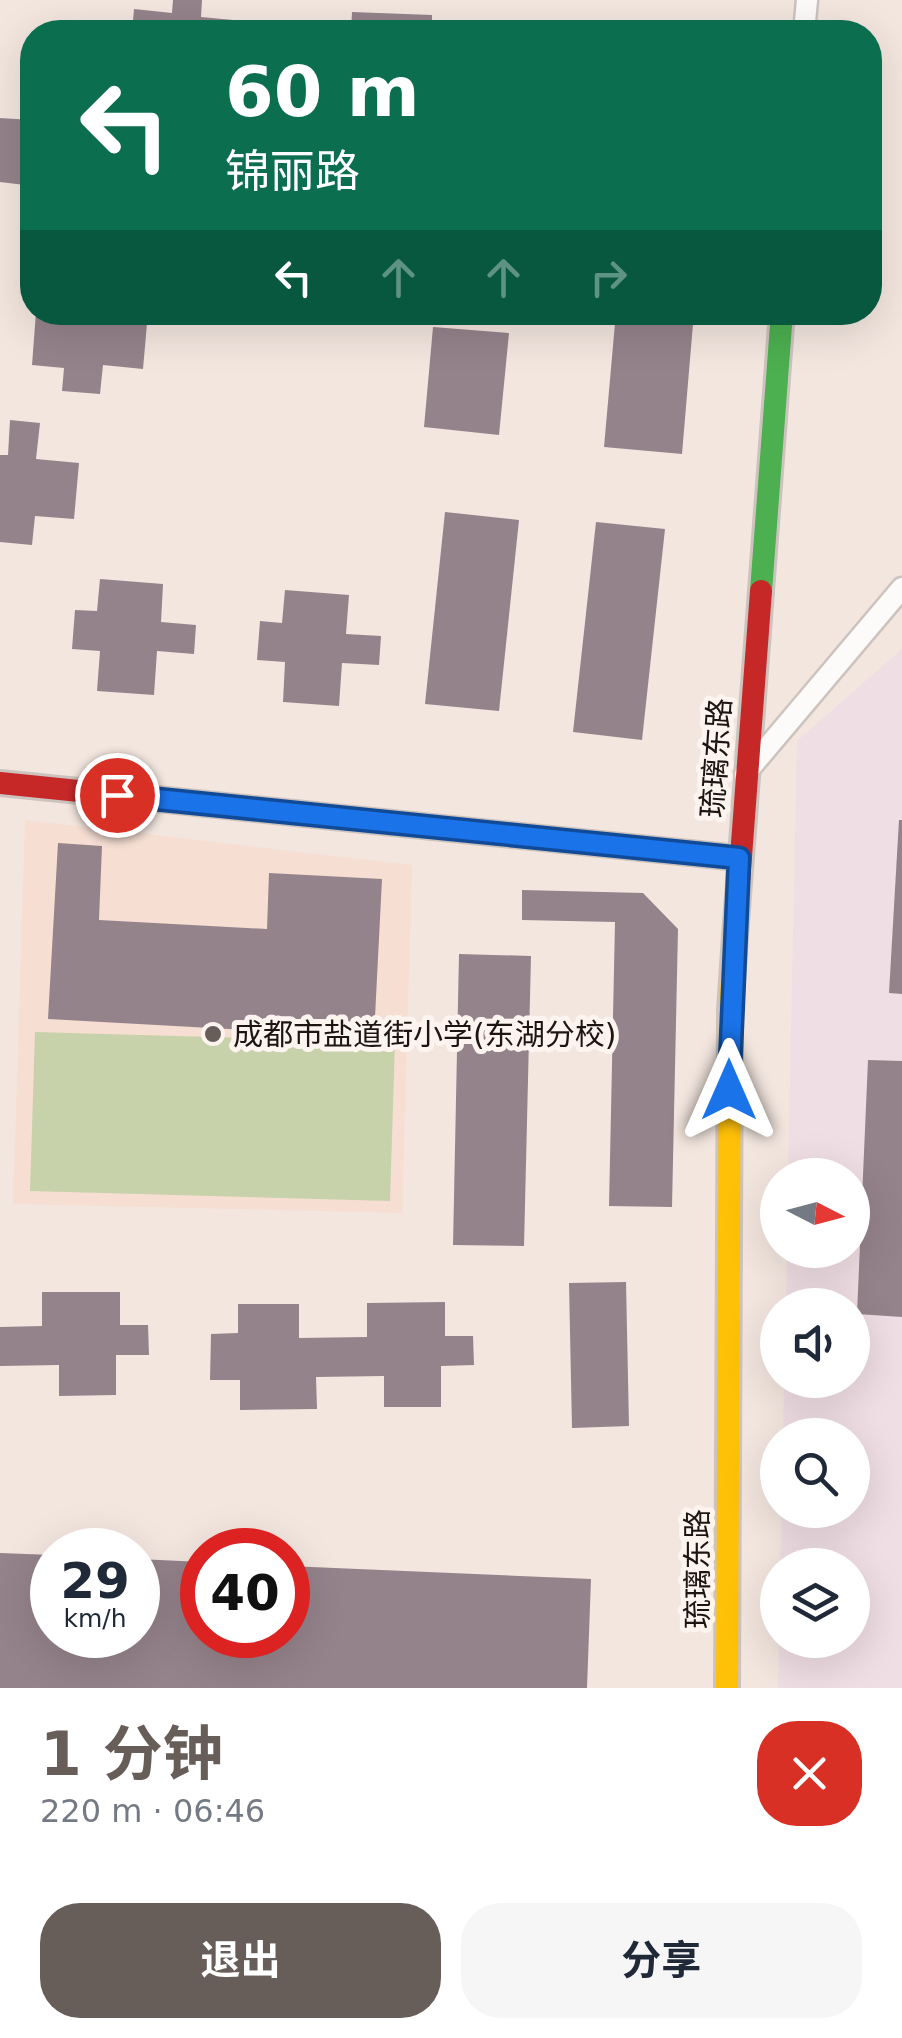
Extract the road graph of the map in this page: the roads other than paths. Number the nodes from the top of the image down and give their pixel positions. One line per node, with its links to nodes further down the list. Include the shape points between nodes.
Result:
1 (781, 325): 3 (street, 琉璃东路)
2 (902, 588): 3 (street)
3 (744, 775): 5 (street, 琉璃东路)
4 (0, 783): 5 (street)
5 (739, 858): 6 (street, 琉璃东路, via 730,1010)
6 (726, 1688)

